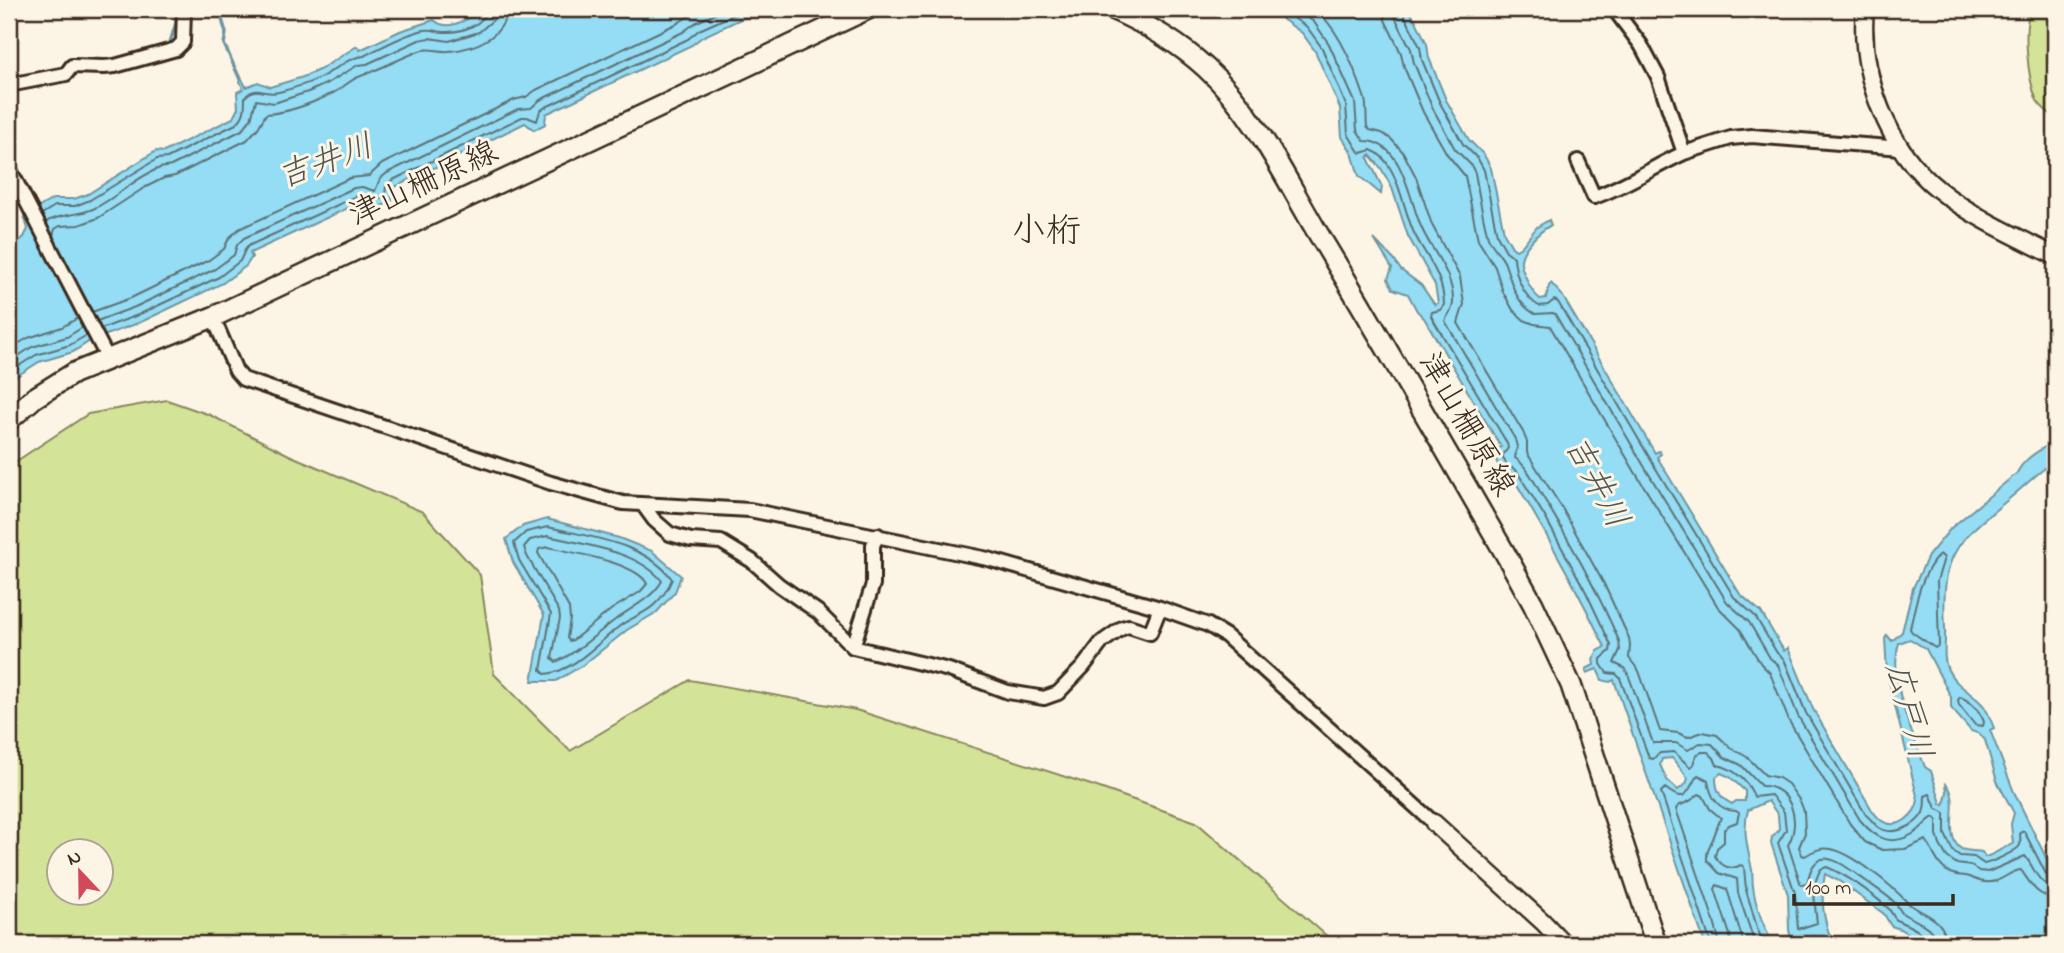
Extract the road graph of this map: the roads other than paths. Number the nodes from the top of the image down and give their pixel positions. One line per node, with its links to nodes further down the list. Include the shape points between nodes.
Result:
1 (186, 9): 6 (street, via 183,42 176,49 115,66 72,66 66,74)
2 (869, 9): 12 (main road, 津山柵原線)
3 (1112, 9): 21 (main road, 津山柵原線, via 1185,50 1240,106 1506,555 1571,685)
4 (1614, 9): 8 (street, via 1658,77)
5 (1866, 9): 7 (main road, via 1864,42 1869,74)
6 (9, 85)
7 (1902, 148): 8 (street, via 1752,136); 11 (main road, via 1938,189 1976,215)
8 (1684, 153): 9 (street, via 1594,197)
9 (1578, 161)
10 (10, 170): 13 (street)
11 (2055, 256)
12 (213, 317): 13 (main road, 津山柵原線); 15 (street, via 243,379 551,483)
13 (104, 351): 14 (main road, 津山柵原線)
14 (9, 420)
15 (643, 505): 16 (street, via 750,510); 18 (street, via 670,534 721,542 752,561 818,612)
16 (878, 535): 17 (street, via 988,559); 18 (street, via 873,545 873,584)
17 (1160, 608): 18 (street, via 1150,633 1122,628 1102,642 1058,692 1044,698); 19 (street, via 1226,636)
18 (853, 647)
19 (1434, 822): 20 (main road)
20 (1564, 944)
21 (1656, 944)

